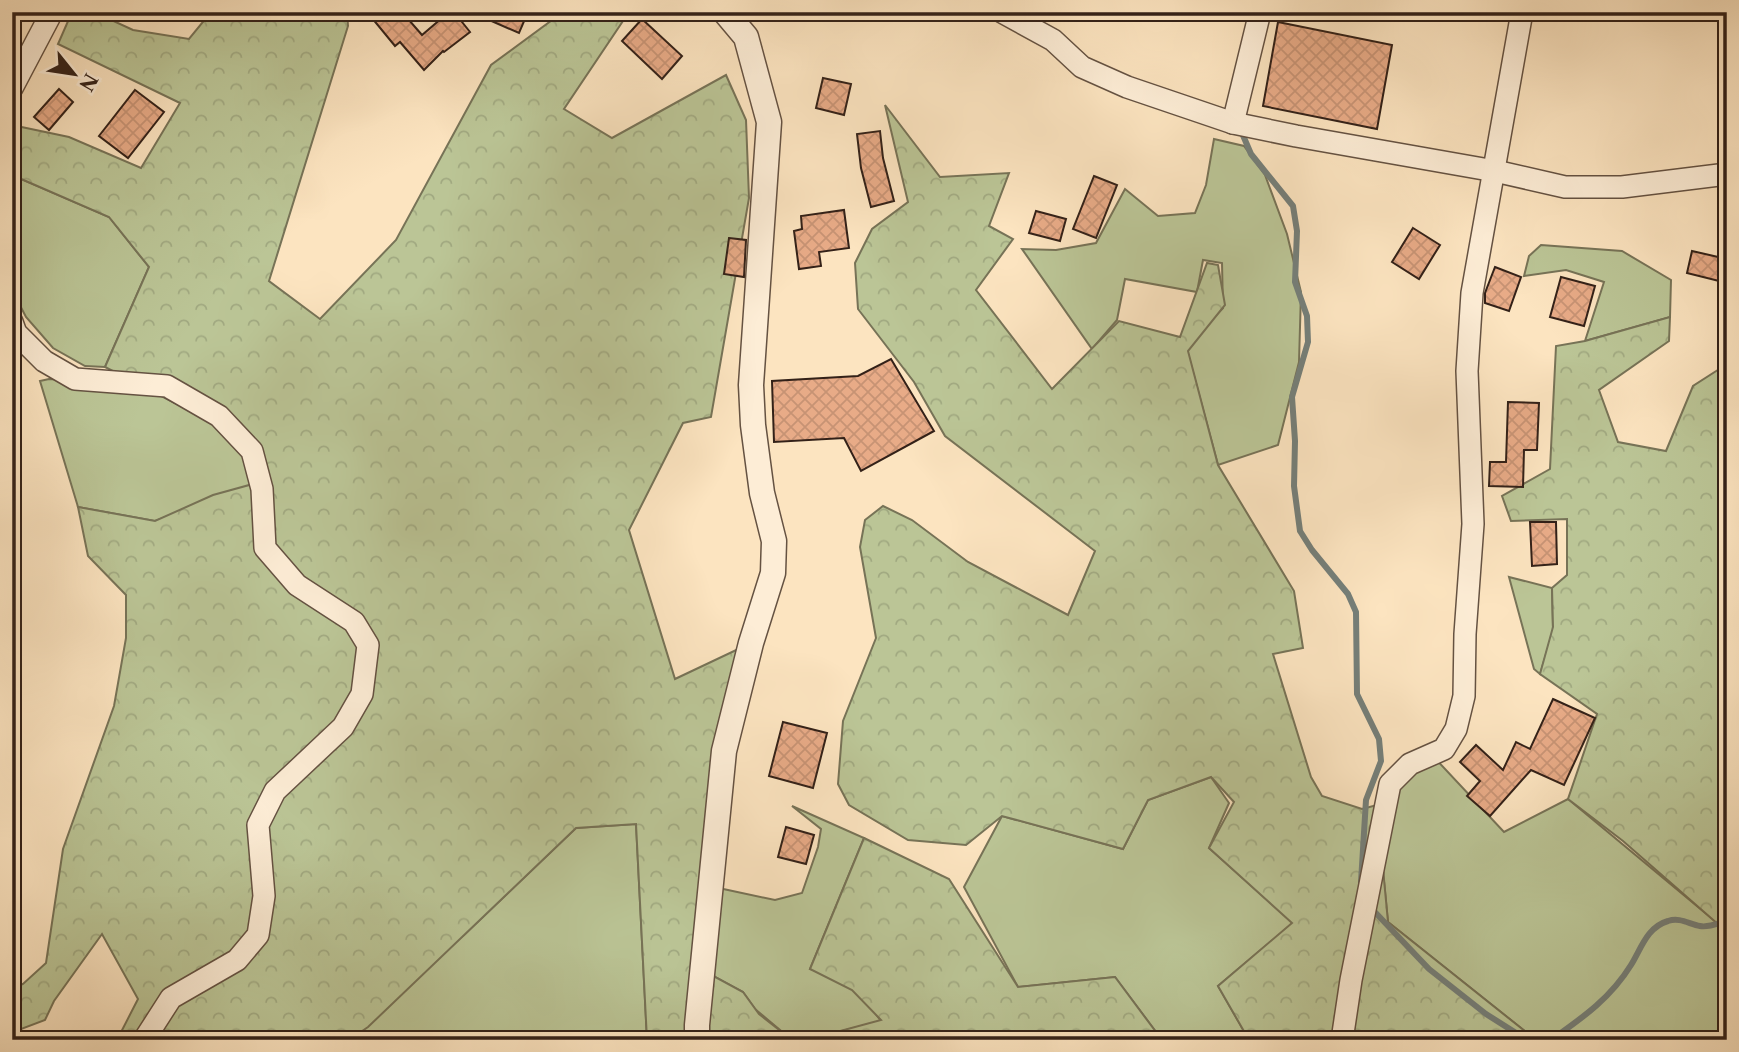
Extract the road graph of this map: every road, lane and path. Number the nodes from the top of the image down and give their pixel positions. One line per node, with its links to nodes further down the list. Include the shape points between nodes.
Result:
1 (52, 12): 6 (street)
2 (725, 12): 12 (street, via 746,37 769,122 751,385 762,493 774,541 774,573 724,751)
3 (1002, 12): 7 (street, via 1053,40 1082,67)
4 (1260, 12): 7 (street)
5 (1522, 12): 8 (street)
6 (12, 88)
7 (1233, 123): 8 (street)
8 (1495, 171): 9 (street, via 1565,187 1622,187); 13 (street, via 1472,293 1467,371 1473,524 1464,696 1456,729 1444,749 1410,764 1390,784)
9 (1727, 174)
10 (12, 322): 11 (street, via 16,333 44,361 75,379 167,386 219,416 252,451 262,489 265,548 297,585 354,622 368,645 362,694 343,727 275,791 258,825 264,896 258,935 237,960 171,998)
11 (144, 1040)
12 (697, 1040)
13 (1342, 1040)

